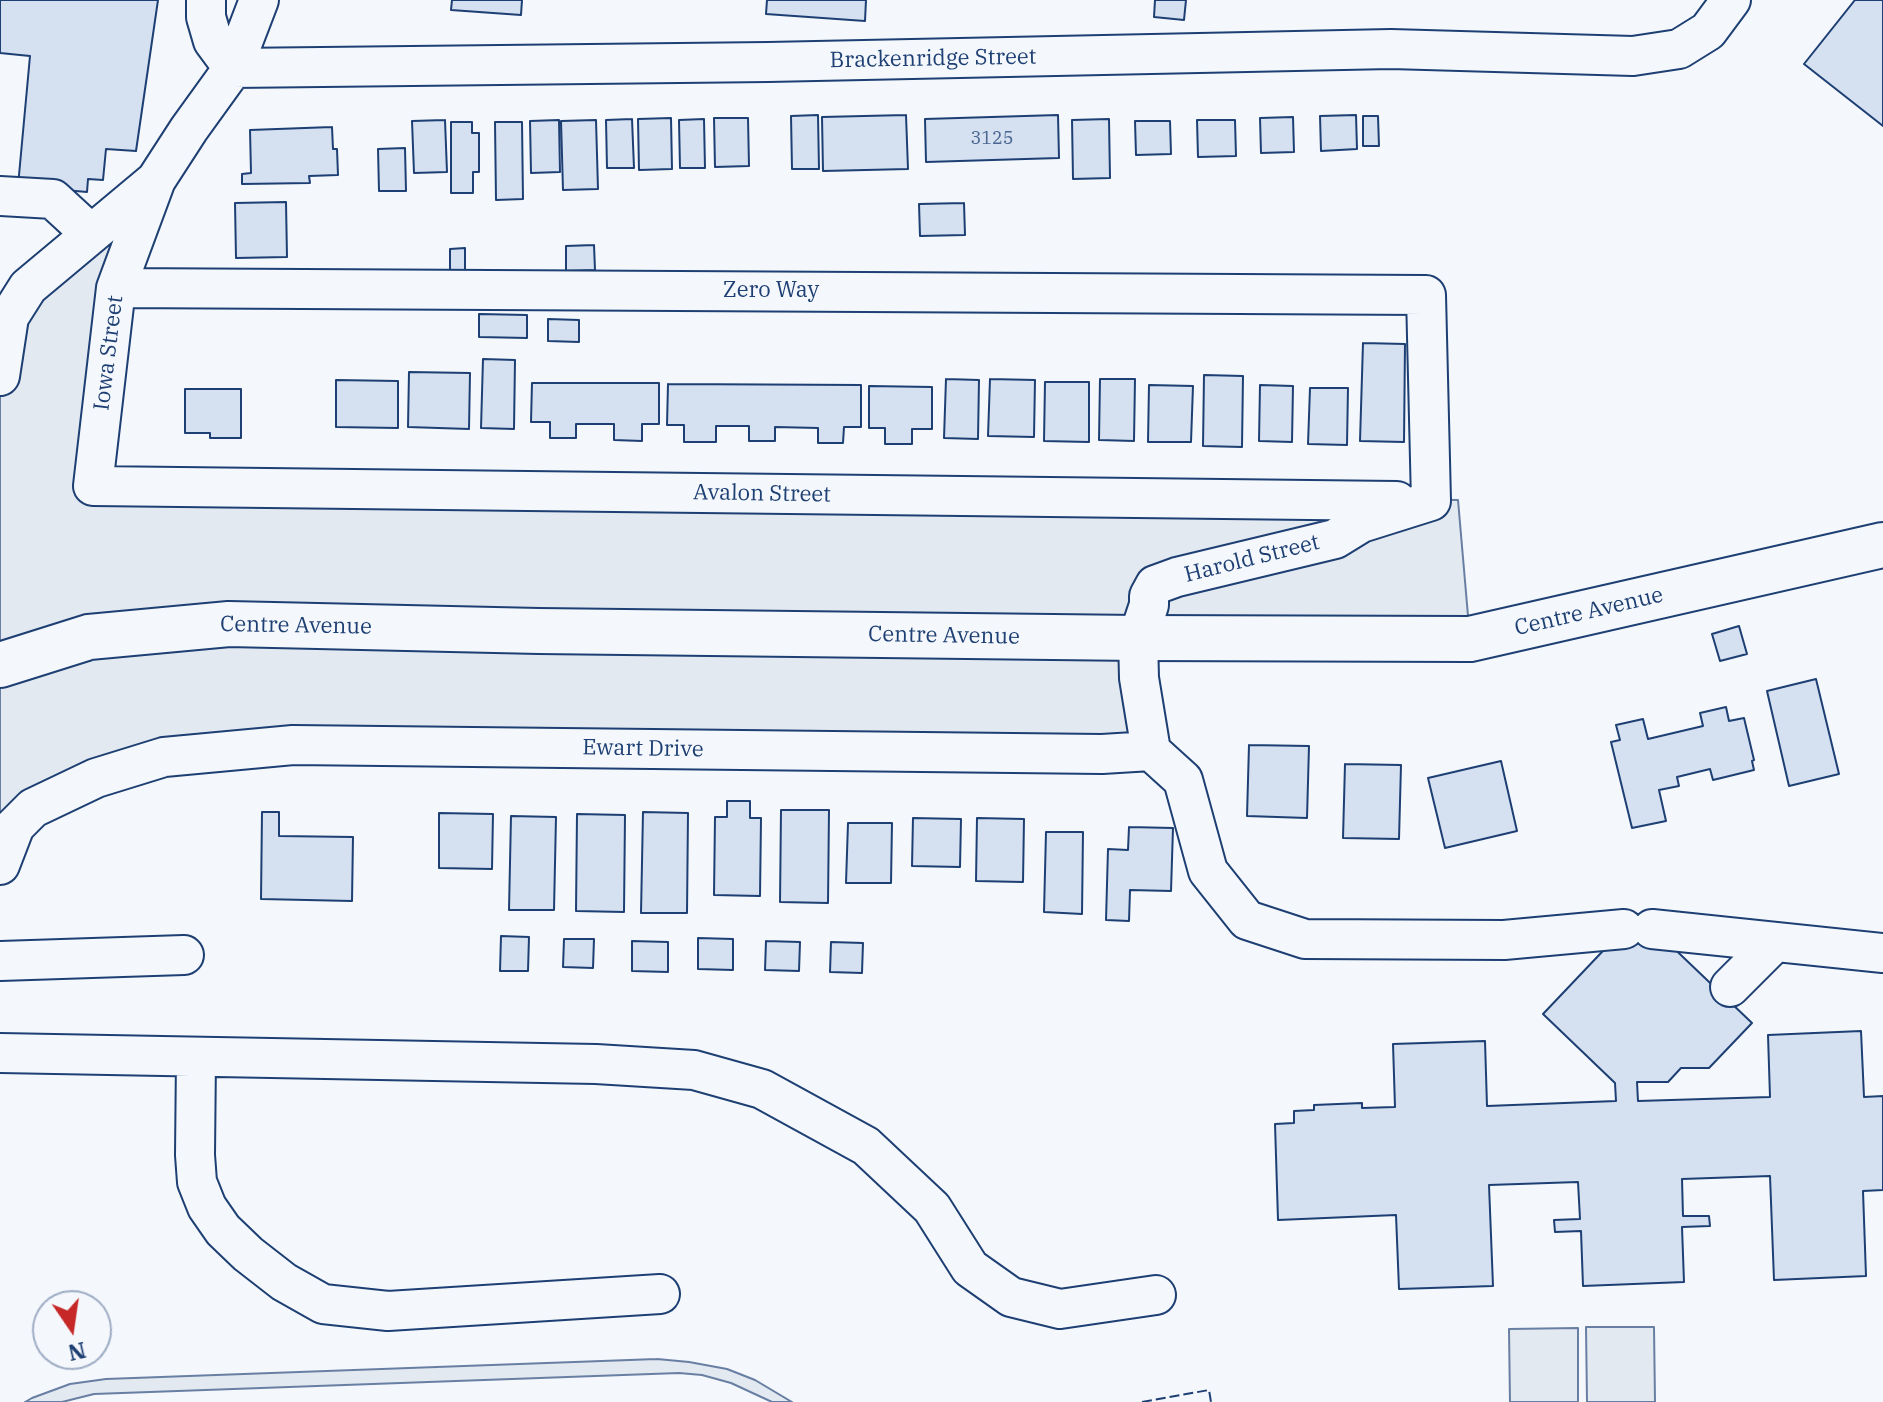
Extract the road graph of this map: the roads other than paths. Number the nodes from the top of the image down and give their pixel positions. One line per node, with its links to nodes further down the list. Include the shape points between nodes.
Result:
1 (206, 0): 4 (street, via 213,41)
2 (259, 0): 4 (street)
3 (1731, 0): 4 (street, Brackenridge Street, via 1708,31 1679,49 1633,56 1391,49)
4 (233, 68): 5 (street)
5 (156, 180): 7 (street); 8 (street, Iowa Street)
6 (0, 196): 7 (street, via 53,199)
7 (91, 234): 9 (street, via 28,287 9,317)
8 (116, 288): 10 (street, Iowa Street); 11 (street, Zero Way, via 1426,295)
9 (0, 376)
10 (93, 486): 11 (street, Avalon Street)
11 (1431, 501): 13 (street, Harold Street, via 1361,523 1335,539 1155,585)
12 (1883, 545): 13 (main road, Centre Avenue, via 1470,639)
13 (1138, 638): 14 (main road, Centre Avenue, via 229,624 89,637); 15 (street)
14 (0, 665)
15 (1151, 751): 16 (street, Ewart Drive, via 293,745 164,757 96,778 33,808 15,826); 17 (street, via 1183,780 1208,871 1247,920 1305,939 1504,940 1638,929)
16 (0, 865)
17 (1775, 942): 20 (street); 21 (street)
18 (184, 955): 19 (street)
19 (0, 961)
20 (1882, 961)
21 (1730, 987)
22 (0, 1053): 23 (street)
23 (196, 1057): 24 (street, via 195,1155 197,1182 207,1207 248,1254 323,1304 388,1311); 25 (street, via 694,1070 762,1089 866,1146 932,1208 970,1268 1011,1297 1060,1309)
24 (660, 1294)
25 (1156, 1295)

